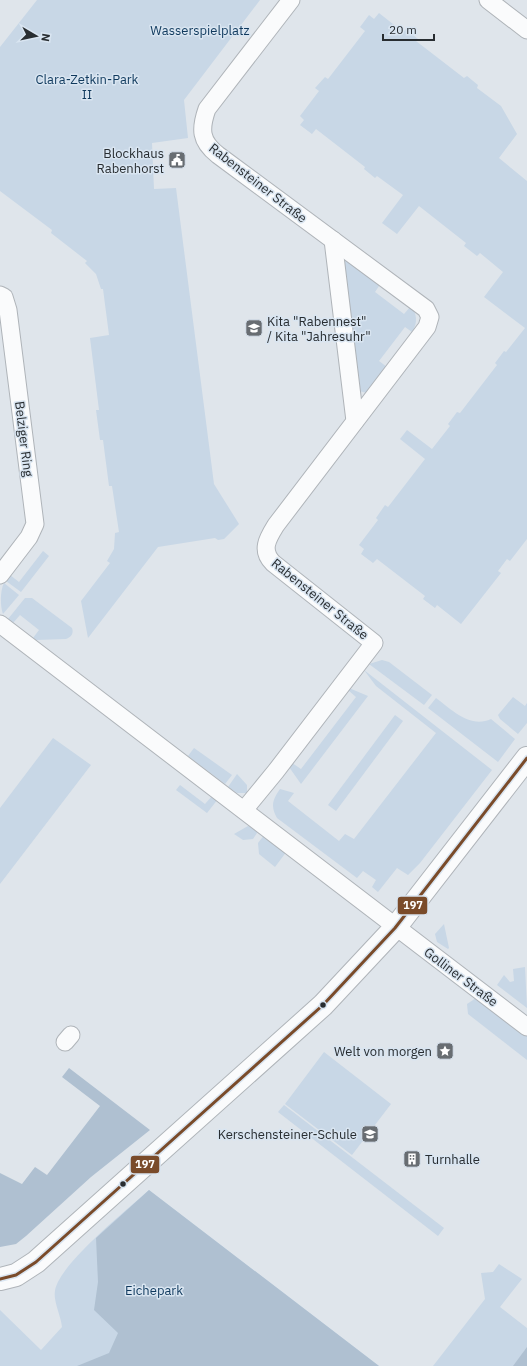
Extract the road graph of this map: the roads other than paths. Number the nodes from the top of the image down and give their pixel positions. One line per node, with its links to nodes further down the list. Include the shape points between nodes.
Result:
1 (291, 0): 4 (street, Rabensteiner Straße, via 207,109 202,131 204,140 211,150)
2 (488, 0): 3 (street)
3 (527, 30)
4 (333, 240): 6 (street); 6 (street, Rabensteiner Straße, via 426,309 430,317 428,327)
5 (0, 295): 7 (street, Belziger Ring, via 4,297 8,310 35,524 29,537)
6 (355, 421): 10 (street, Rabensteiner Straße, via 276,525 266,548 268,559 282,572 374,643)
7 (0, 575)
8 (0, 624): 10 (street)
9 (527, 758): 11 (main road)
10 (244, 810): 11 (street)
11 (395, 928): 12 (street, Golliner Straße); 13 (main road, via 323,1005 36,1262 16,1275)
12 (527, 1027)
13 (0, 1279)

